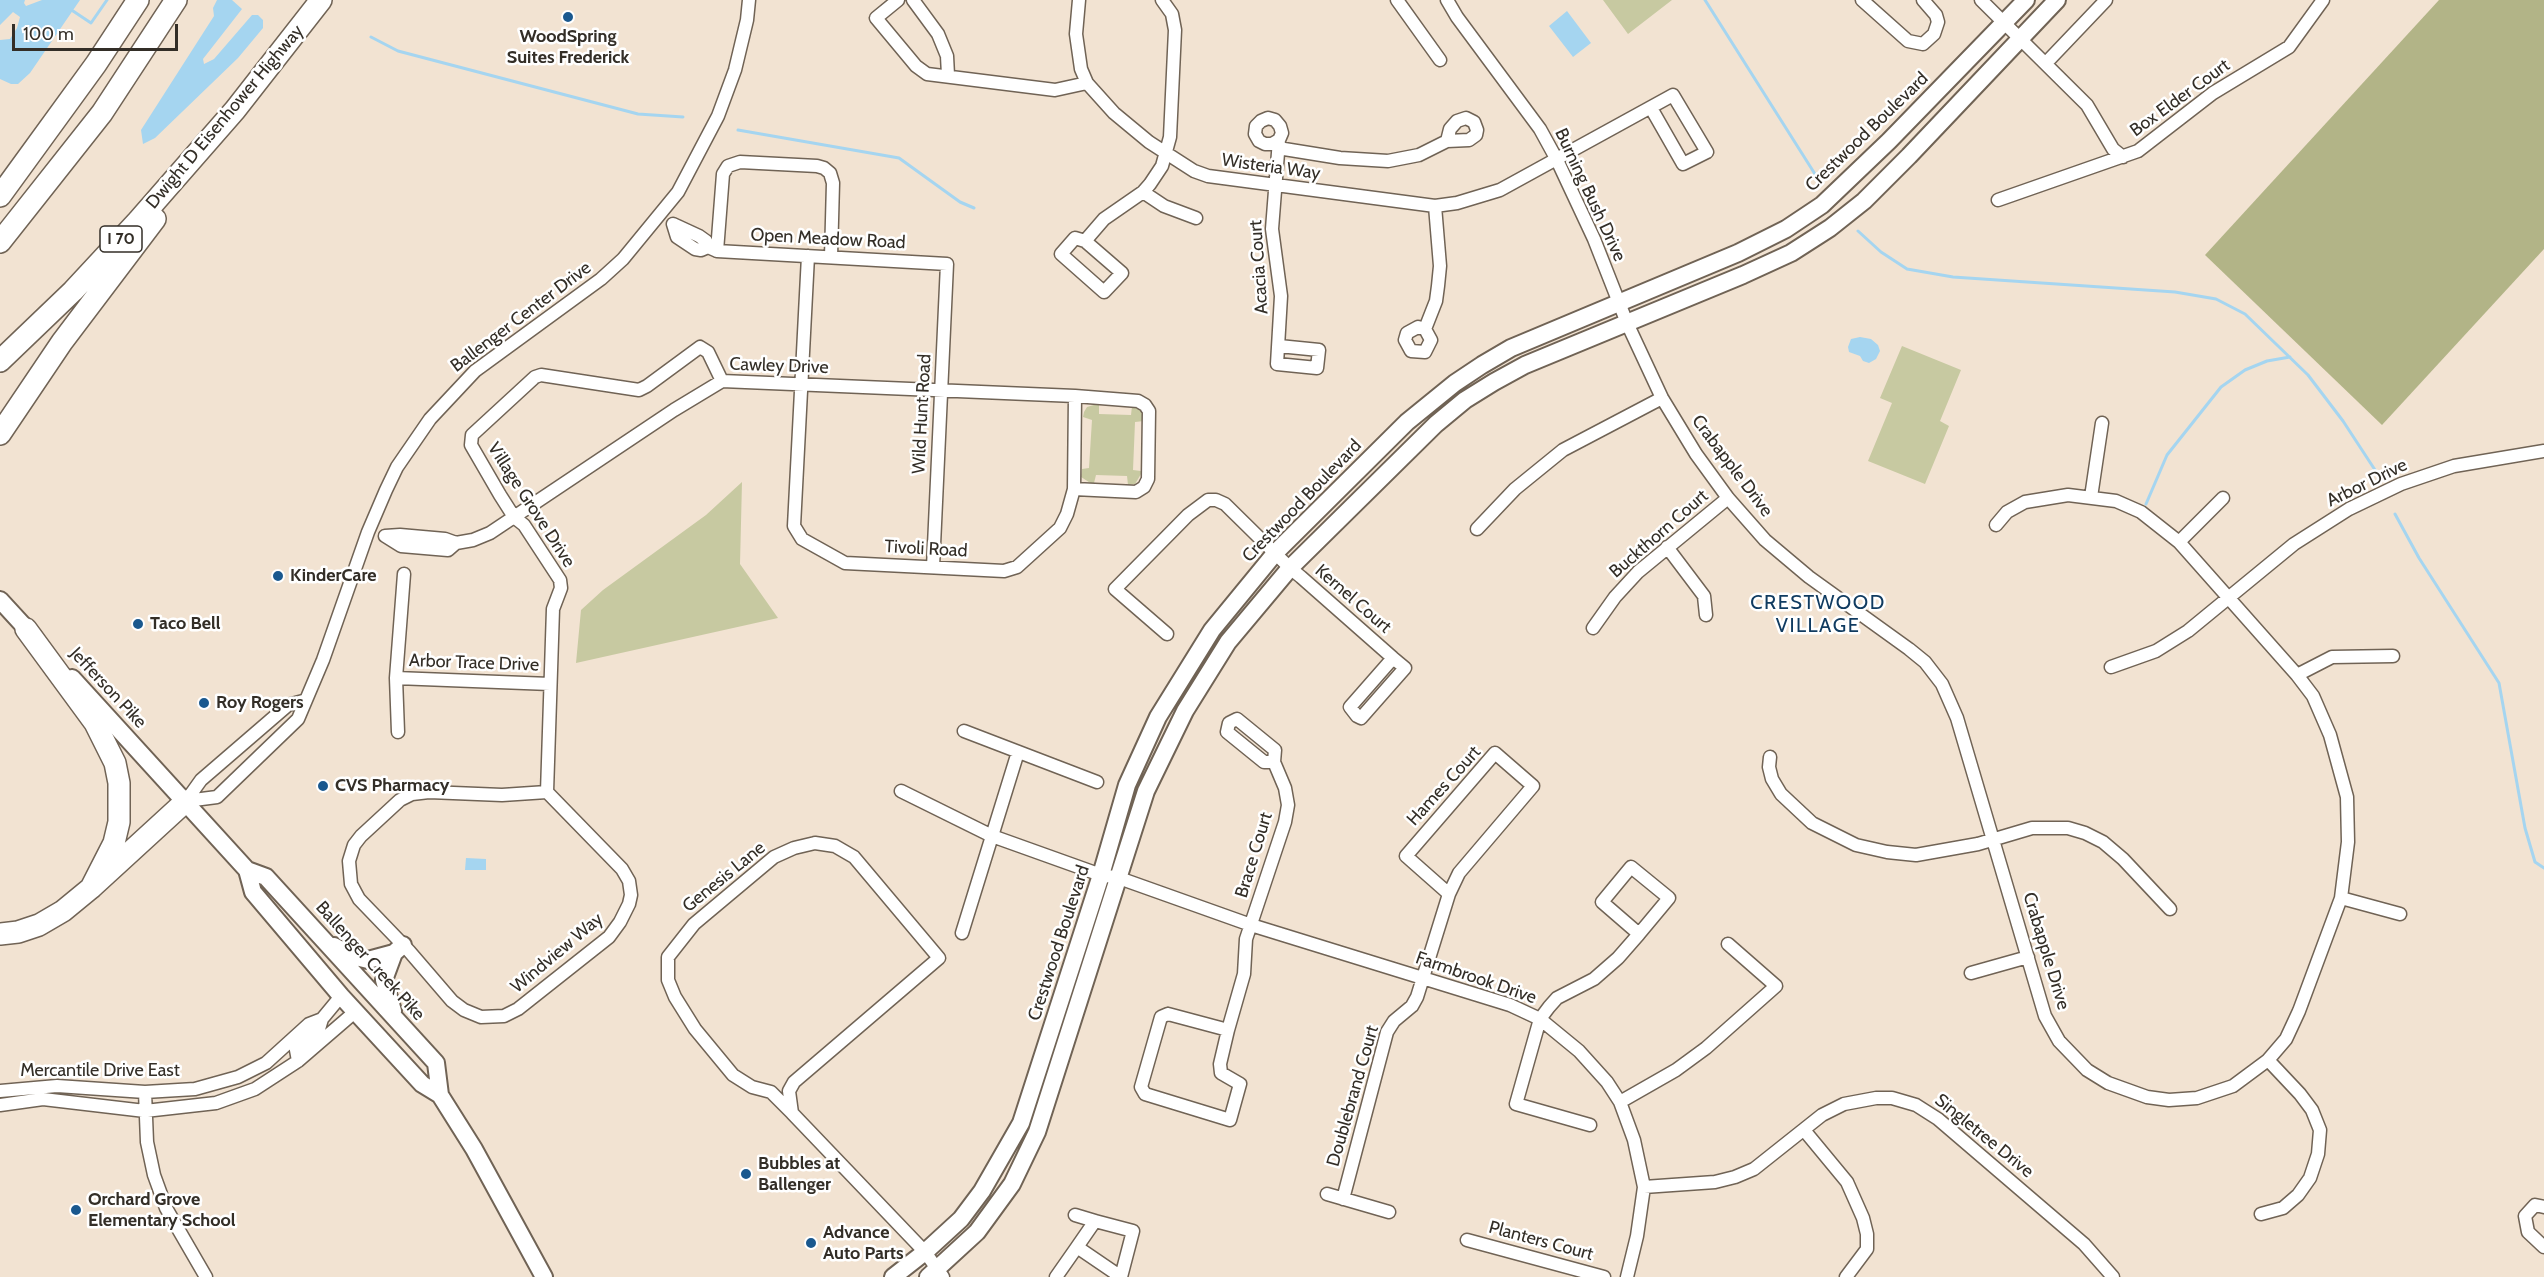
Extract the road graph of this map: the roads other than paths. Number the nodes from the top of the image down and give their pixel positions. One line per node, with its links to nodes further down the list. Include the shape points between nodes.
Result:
1 (138, 0): 33 (highway)
2 (176, 0): 30 (highway, via 102,113)
3 (321, 0): 25 (highway, Dwight D Eisenhower Highway / I 70)
4 (749, 0): 36 (street, Ballenger Center Drive, via 735,70 717,116 678,192)
5 (898, 0): 22 (street, via 876,18 915,66 927,74)
6 (913, 0): 22 (street, via 938,34 947,56)
7 (1079, 0): 23 (street, Wisteria Way, via 1076,34)
8 (1162, 0): 27 (street, via 1172,14 1175,30)
9 (1397, 0): 20 (street)
10 (1447, 0): 29 (street, Burning Bush Drive, via 1540,129)
11 (1862, 0): 12 (street, via 1908,40 1923,44 1934,34 1938,22)
12 (1923, 0)
13 (1981, 0): 18 (street)
14 (2026, 0): 18 (main road, Crestwood Boulevard)
15 (2057, 0): 19 (main road, Crestwood Boulevard)
16 (2106, 0): 21 (street)
17 (2323, 0): 28 (street, Box Elder Court, via 2289,47 2213,93 2138,152)
18 (2004, 22): 19 (street); 45 (main road, Crestwood Boulevard, via 1822,205 1738,253)
19 (2020, 37): 21 (street); 46 (main road, Crestwood Boulevard, via 1910,156 1830,228 1743,275)
20 (1440, 60)
21 (2046, 63): 28 (street, via 2087,105 2113,149)
22 (948, 75): 23 (street, via 1055,90)
23 (1087, 83): 27 (street, Wisteria Way, via 1114,113)
24 (1651, 108): 24 (street, Wisteria Way, via 1683,164 1707,152 1673,95); 29 (street, Wisteria Way)
25 (235, 110): 49 (highway, Dwight D Eisenhower Highway / I 70, via 73,291); 56 (highway, via 62,342)
26 (1447, 141): 31 (street, Acacia Court, via 1419,155 1388,161 1340,158 1279,144)
27 (1166, 154): 31 (street, Wisteria Way, via 1208,176); 32 (street)
28 (2123, 157): 34 (street, Box Elder Court)
29 (1557, 160): 35 (street, Wisteria Way, via 1480,198); 45 (street, Burning Bush Drive)
30 (48, 183): 38 (highway); 40 (highway)
31 (1275, 186): 35 (street, Wisteria Way); 48 (street, Acacia Court, via 1272,229 1281,296)
32 (1143, 192): 37 (street, via 1164,206); 39 (street, via 1104,219)
33 (0, 196)
34 (1998, 200)
35 (1435, 207): 47 (street, via 1439,276 1436,301)
36 (661, 215): 41 (street, via 699,236); 65 (street, Ballenger Center Drive, via 601,279 475,372 430,418 397,467)
37 (1196, 218)
38 (0, 230)
39 (1085, 241): 39 (street, via 1122,273 1104,292 1061,254 1075,238)
40 (0, 242)
41 (712, 249): 42 (street, Open Meadow Road); 43 (street, via 723,174 728,166 740,162 818,166 830,173 833,183)
42 (808, 256): 43 (street, Open Meadow Road); 51 (street)
43 (831, 257): 44 (street, Open Meadow Road)
44 (947, 264): 52 (street, Wild Hunt Road)
45 (1619, 302): 46 (street, Burning Bush Drive); 68 (main road, Crestwood Boulevard, via 1511,348 1455,383 1407,422)
46 (1627, 323): 54 (street, Crabapple Drive); 70 (main road, Crestwood Boulevard, via 1525,365 1465,400)
47 (1425, 329)
48 (1279, 346)
49 (0, 361)
50 (722, 381): 51 (street, Cawley Drive); 62 (street, Cawley Drive); 62 (street, Village Grove Drive, via 708,352 700,347 639,390 548,375 535,377 475,430 471,441)
51 (800, 385): 52 (street, Cawley Drive); 69 (street, Tivoli Road, via 794,526 797,533 845,563)
52 (942, 391): 53 (street, Cawley Drive); 69 (street, Wild Hunt Road)
53 (1075, 396): 58 (street, Tivoli Road); 58 (street, Cawley Drive, via 1138,401 1149,411 1149,434 1148,479 1144,487 1136,492)
54 (1662, 398): 60 (street, Crabapple Drive); 64 (street, via 1563,450 1515,489)
55 (2102, 423): 59 (street)
56 (0, 434)
57 (2544, 451): 72 (street, Arbor Drive, via 2454,466 2401,484 2349,509 2294,544)
58 (1074, 489): 69 (street, Tivoli Road, via 1060,528 1017,567 1004,571)
59 (2091, 497): 63 (street, Crabapple Drive, via 2068,495 2025,502 2007,512); 66 (street, Crabapple Drive, via 2116,501 2141,512)
60 (1728, 498): 67 (street, Buckthorn Court); 95 (street, Crabapple Drive, via 1774,548 1809,578 1925,662 1942,684 1957,718)
61 (2223, 498): 66 (street)
62 (514, 517): 65 (street, Cawley Drive, via 490,533 456,543); 83 (street, Village Grove Drive, via 524,525 560,580 560,594 553,609)
63 (1996, 525)
64 (1477, 529)
65 (368, 532): 84 (street, Ballenger Center Drive, via 323,660)
66 (2180, 542): 72 (street, Crabapple Drive)
67 (1667, 547): 74 (street, via 1704,596); 76 (street, Buckthorn Court, via 1614,597)
68 (1276, 552): 70 (street, Kernel Court); 77 (street, Kernel Court, via 1216,500 1208,500 1188,515 1115,589); 97 (main road, Crestwood Boulevard, via 1212,630 1158,717 1127,785)
69 (933, 567)
70 (1290, 567): 79 (street, Kernel Court); 98 (main road, Crestwood Boulevard, via 1228,642 1185,711 1146,790)
71 (404, 574): 82 (street, Arbor Trace Drive)
72 (2229, 598): 80 (street, Arbor Drive, via 2156,651); 81 (street, Crabapple Drive)
73 (0, 600): 75 (main road, Jefferson Pike)
74 (1706, 615)
75 (26, 628): 93 (main road, Jefferson Pike); 99 (highway, via 95,723 115,763 119,822 114,843)
76 (1593, 628)
77 (1167, 634)
78 (2393, 656): 81 (street, via 2332,657)
79 (1393, 658): 79 (street, Kernel Court, via 1405,668 1361,718 1357,716 1350,707)
80 (2111, 667)
81 (2297, 675): 101 (street, Crabapple Drive, via 2313,696 2330,735 2347,797 2348,842)
82 (396, 678): 83 (street, Arbor Trace Drive); 86 (street, Arbor Trace Drive)
83 (550, 684): 92 (street, Village Grove Drive)
84 (303, 701): 93 (street, via 288,705 201,780); 93 (street, Ballenger Center Drive, via 298,719 218,797)
85 (964, 731): 87 (street)
86 (398, 732)
87 (1018, 752): 90 (street); 94 (street)
88 (1770, 757): 95 (street, via 1768,767 1781,794 1812,823 1856,845 1916,855)
89 (1274, 762): 104 (street, Brace Court, via 1285,788 1287,811)
90 (1097, 782)
91 (901, 791): 94 (street, Farmbrook Drive)
92 (547, 792): 110 (street, Windview Way, via 416,793 396,803 361,836 349,861 351,884); 110 (street, Windview Way, via 622,868 629,881 629,904 609,937 518,1009 489,1018 464,1010 452,1001)
93 (186, 801): 96 (main road, Ballenger Creek Pike); 99 (highway)
94 (992, 836): 97 (street, Farmbrook Drive); 105 (street)
95 (1993, 838): 102 (street, via 2032,828 2068,828 2085,833 2123,859); 111 (street, Crabapple Drive)
96 (247, 870): 108 (main road, Ballenger Creek Pike, via 266,877); 114 (main road, Ballenger Creek Pike, via 253,892)
97 (1101, 875): 98 (street, Farmbrook Drive); 142 (main road, Crestwood Boulevard, via 1021,1123 982,1191 961,1219)
98 (1119, 878): 104 (street, Farmbrook Drive); 143 (main road, Crestwood Boulevard, via 1037,1132 1012,1184 977,1233)
99 (91, 888): 106 (highway, via 39,925)
100 (1449, 894): 100 (street, Hames Court, via 1459,873 1533,786 1495,753 1406,856); 113 (street, Hames Court)
101 (2341, 898): 103 (street); 120 (street, Crabapple Drive, via 2300,1011 2286,1039)
102 (2170, 909)
103 (2400, 914)
104 (1251, 925): 113 (street, Farmbrook Drive); 119 (street, Brace Court, via 1244,974)
105 (962, 933)
106 (0, 934)
107 (1639, 934): 107 (street, via 1669,898 1631,867 1602,902); 117 (street, via 1594,979 1557,998)
108 (323, 939): 110 (main road, via 352,956 368,960); 116 (main road, Ballenger Creek Pike)
109 (1728, 944): 125 (street, via 1776,986 1706,1048)
110 (398, 949): 116 (main road, via 384,980)
111 (2028, 957): 112 (street); 120 (street, Crabapple Drive, via 2045,1016 2059,1041 2087,1070 2126,1092 2169,1100 2197,1098 2233,1086)
112 (1971, 973)
113 (1423, 978): 117 (street, Farmbrook Drive); 133 (street, Doublebrand Court, via 1412,1006 1387,1032)
114 (341, 996): 115 (main road, Ballenger Creek Pike); 118 (street, Mercantile Drive East)
115 (356, 1011): 121 (street, Mercantile Drive East); 124 (main road, Ballenger Creek Pike, via 422,1084)
116 (395, 1018): 124 (main road, Ballenger Creek Pike, via 436,1063)
117 (1540, 1018): 125 (street, Farmbrook Drive, via 1596,1068); 129 (street, via 1516,1104)
118 (322, 1019): 121 (street, Mercantile Drive East, via 319,1029 296,1050); 123 (street, Mercantile Drive East, via 309,1024 266,1062 238,1077 195,1089)
119 (1228, 1030): 119 (street, Brace Court, via 1168,1014 1161,1017 1141,1087 1145,1094 1230,1120 1240,1084 1221,1073)
120 (2268, 1060): 136 (street, via 2312,1110 2320,1130 2310,1178 2283,1208)
121 (298, 1061): 127 (street, Mercantile Drive East, via 255,1089 216,1103)
122 (0, 1091): 123 (street, Mercantile Drive East, via 57,1086)
123 (145, 1092): 127 (street)
124 (440, 1095): 145 (main road, Ballenger Creek Pike)
125 (1620, 1102): 131 (street, Farmbrook Drive, via 1634,1140)
126 (0, 1105): 127 (street, Mercantile Drive East, via 43,1099)
127 (145, 1111): 144 (street, via 147,1142 161,1195)
128 (792, 1113): 128 (street, Genesis Lane, via 771,1092 752,1087 733,1075 694,1029 668,980 668,957 694,924 774,857 815,843 835,846 854,857 939,958 794,1082 789,1091); 142 (street)
129 (1590, 1125)
130 (1804, 1130): 131 (street, Singletree Drive, via 1754,1169 1735,1178); 150 (street, via 1847,1182 1863,1218 1867,1249); 151 (street, Singletree Drive, via 1844,1104 1892,1098 1916,1105 1938,1119 2084,1244)
131 (1644, 1187): 149 (street, Farmbrook Drive)
132 (1327, 1194): 133 (street)
133 (1343, 1198): 135 (street)
134 (2544, 1207): 140 (street, via 2535,1206 2525,1216 2528,1232)
135 (1389, 1212)
136 (2261, 1214)
137 (1075, 1215): 138 (street)
138 (1095, 1221): 141 (street); 141 (street, via 1133,1231 1121,1277)
139 (1467, 1240): 148 (street, Planters Court)
140 (2544, 1246)
141 (1077, 1247): 147 (street)
142 (925, 1252): 143 (street); 146 (main road, Crestwood Boulevard)
143 (936, 1275)
144 (206, 1277)
145 (544, 1277)
146 (893, 1277)
147 (1056, 1277)
148 (1605, 1277)
149 (1627, 1277)
150 (1846, 1277)
151 (2113, 1277)

